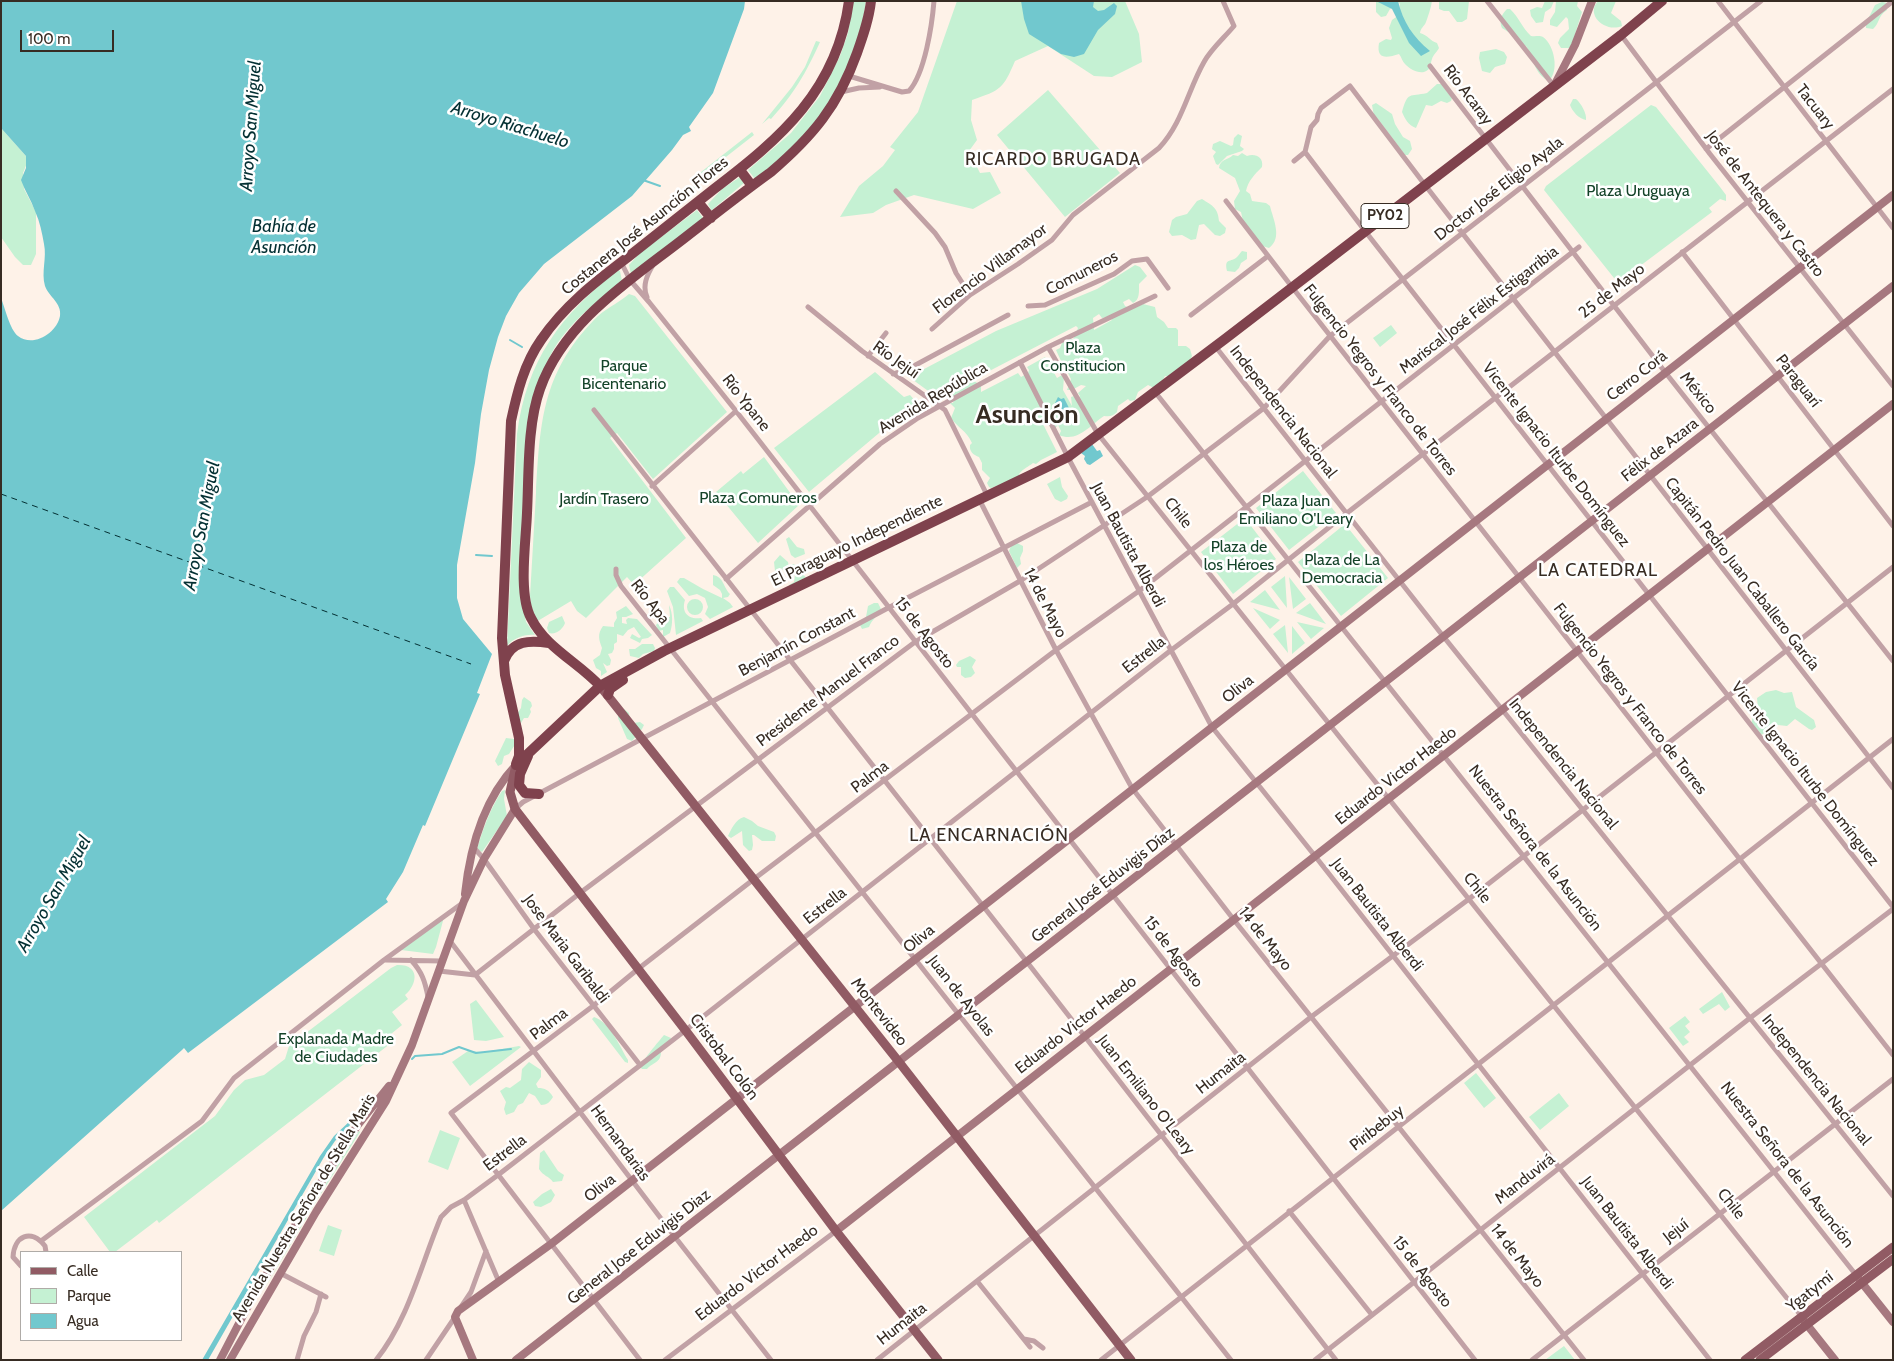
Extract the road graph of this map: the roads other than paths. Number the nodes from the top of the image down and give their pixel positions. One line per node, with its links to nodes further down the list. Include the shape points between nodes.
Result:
1 (848, 1): 26 (highway, Costanera José Asunción Flores, via 834,55 810,100 778,137)
2 (871, 1): 14 (highway, Costanera José Asunción Flores)
3 (934, 1): 17 (street, via 926,53 909,91)
4 (1486, 1): 16 (street)
5 (1592, 1): 16 (street, PY02)
6 (1662, 1): 12 (highway, PY02)
7 (1718, 1): 11 (street, Tacuary)
8 (1761, 1): 11 (street, Doctor José Eligio Ayala)
9 (1893, 1): 18 (street)
10 (1225, 2): 52 (street, Florencio Villamayor, via 1234,26 1204,62 1166,141 1073,215 1052,240)
11 (1734, 22): 15 (street, Doctor José Eligio Ayala); 18 (street, Tacuary)
12 (1621, 35): 15 (street, José de Antequera y Castro); 16 (highway, PY02)
13 (1430, 66): 21 (street, Río Acaray)
14 (849, 76): 17 (street); 20 (highway, Costanera José Asunción Flores)
15 (1656, 83): 23 (street, José de Antequera y Castro); 28 (street, Doctor José Eligio Ayala)
16 (1554, 86): 21 (highway, PY02)
17 (885, 87): 20 (street)
18 (1784, 87): 22 (street, Tacuary); 23 (street)
19 (1893, 88): 22 (street, 25 de Mayo)
20 (840, 92): 27 (highway, Costanera José Asunción Flores, via 820,124 797,150)
21 (1486, 140): 28 (street, México); 29 (highway, PY02)
22 (1826, 141): 34 (street, 25 de Mayo); 35 (street, Tacuary)
23 (1706, 149): 34 (street, José de Antequera y Castro)
24 (1306, 152): 25 (street); 29 (street, Capitán Pedro Juan Caballero García, via 1306,141 1321,108 1350,86); 38 (street, Vicente Ignacio Iturbe Domínguez)
25 (1294, 161)
26 (740, 170): 27 (highway); 33 (highway, Costanera José Asunción Flores)
27 (752, 186): 36 (highway, Costanera José Asunción Flores)
28 (1522, 187): 39 (street, Doctor José Eligio Ayala); 41 (street, México)
29 (1425, 188): 38 (highway, PY02); 39 (street, Capitán Pedro Juan Caballero García)
30 (896, 191): 52 (street, via 935,233)
31 (1893, 195): 35 (street, Cerro Corá)
32 (1226, 201): 43 (street, Fulgencio Yegros y Franco de Torres)
33 (698, 202): 36 (highway); 45 (highway, Costanera José Asunción Flores)
34 (1747, 202): 42 (street, 25 de Mayo); 46 (street, José de Antequera y Castro)
35 (1877, 208): 37 (street, Tacuary); 46 (street, Cerro Corá)
36 (711, 218): 44 (highway, Costanera José Asunción Flores)
37 (1893, 228)
38 (1365, 231): 48 (street, Vicente Ignacio Iturbe Domínguez); 51 (highway, PY02)
39 (1462, 233): 48 (street, Doctor José Eligio Ayala); 54 (street, Capitán Pedro Juan Caballero García)
40 (1579, 247): 41 (street, Mariscal José Félix Estigarribia)
41 (1573, 252): 54 (street, Mariscal José Félix Estigarribia); 56 (street, México)
42 (1682, 252): 56 (street, 25 de Mayo); 61 (street, Paraguarí)
43 (1268, 256): 51 (street, Fulgencio Yegros y Franco de Torres); 59 (street)
44 (656, 260): 47 (highway, Costanera José Asunción Flores); 55 (street, Costanera José Asunción Flores, via 645,283 644,291)
45 (621, 262): 47 (street, Río Ypane); 134 (highway, Costanera José Asunción Flores, via 563,311 540,342 518,387 511,421 502,638)
46 (1799, 267): 61 (street, Cerro Corá); 62 (street, José de Antequera y Castro)
47 (630, 280): 55 (street, Río Ypane); 126 (highway, Costanera José Asunción Flores, via 603,302 565,343 551,364 533,417 524,593 530,617)
48 (1403, 280): 65 (street, Doctor José Eligio Ayala); 66 (street, Vicente Ignacio Iturbe Domínguez)
49 (1893, 286): 62 (street, Félix de Azara)
50 (1168, 288): 57 (street, Comuneros, via 1147,259 1132,261 1116,273 1045,305)
51 (1292, 288): 65 (street, Fulgencio Yegros y Franco de Torres); 67 (highway, PY02)
52 (970, 295): 63 (street, Florencio Villamayor)
53 (1155, 296): 68 (street, Avenida República)
54 (1513, 299): 66 (street, Mariscal José Félix Estigarribia); 69 (street, Capitán Pedro Juan Caballero García)
55 (649, 302): 83 (street, Río Ypane)
56 (1614, 305): 69 (street, 25 de Mayo); 72 (street, México)
57 (1028, 306)
58 (808, 307): 70 (street, Río Jejuí)
59 (1191, 315)
60 (1008, 316): 73 (street)
61 (1733, 319): 72 (street, Cerro Corá); 74 (street, Paraguarí)
62 (1844, 324): 74 (street, Félix de Azara); 75 (street, José de Antequera y Castro)
63 (932, 330)
64 (886, 333): 70 (street)
65 (1330, 336): 78 (street, Fulgencio Yegros y Franco de Torres); 81 (street, Doctor José Eligio Ayala)
66 (1454, 345): 77 (street, Vicente Ignacio Iturbe Domínguez); 78 (street, Mariscal José Félix Estigarribia)
67 (1215, 346): 76 (highway, El Paraguayo Independiente / PY02); 81 (street, Independencia Nacional)
68 (1048, 347): 71 (street, Avenida República); 86 (street, Chile)
69 (1554, 352): 77 (street, 25 de Mayo); 84 (street, Capitán Pedro Juan Caballero García)
70 (868, 356): 73 (street, Río Jejuí)
71 (1020, 362): 80 (street, Avenida República); 90 (street, Juan Bautista Alberdi)
72 (1665, 372): 84 (street, Cerro Corá); 85 (street, México)
73 (893, 374): 80 (street, Río Jejuí)
74 (1778, 376): 85 (street, Félix de Azara); 87 (street, Paraguarí)
75 (1893, 386)
76 (1155, 392): 86 (highway, El Paraguayo Independiente / PY02); 88 (street, Nuestra Señora de la Asunción)
77 (1495, 398): 89 (street, 25 de Mayo); 92 (street, Vicente Ignacio Iturbe Domínguez)
78 (1381, 402): 89 (street, Fulgencio Yegros y Franco de Torres); 91 (street, Mariscal José Félix Estigarribia)
79 (1893, 404): 87 (street, Eduardo Victor Haedo)
80 (939, 405): 95 (street, Río Jejuí, via 945,410); 99 (street, Avenida República, via 880,444)
81 (1264, 408): 88 (street, Presidente Manuel Franco); 91 (street, Independencia Nacional)
82 (594, 410): 94 (street, Juan Emiliano O'Leary)
83 (736, 411): 94 (street); 99 (street, Río Ypane)
84 (1606, 418): 92 (street, Cerro Corá); 93 (street, Capitán Pedro Juan Caballero García)
85 (1710, 428): 93 (street, Félix de Azara); 98 (street, México)
86 (1098, 434): 90 (highway, El Paraguayo Independiente); 96 (street, Chile)
87 (1834, 450): 98 (street, Eduardo Victor Haedo); 105 (street, Paraguarí)
88 (1204, 454): 96 (street, Presidente Manuel Franco); 100 (street, Nuestra Señora de la Asunción)
89 (1422, 454): 101 (street, 25 de Mayo); 102 (street, Fulgencio Yegros y Franco de Torres)
90 (1068, 457): 95 (highway, El Paraguayo Independiente); 97 (street, Juan Bautista Alberdi)
91 (1305, 460): 100 (street, Palma); 101 (street, Independencia Nacional)
92 (1547, 464): 102 (street, Cerro Corá); 103 (street, Vicente Ignacio Iturbe Domínguez)
93 (1650, 475): 103 (street, Félix de Azara); 107 (street, Capitán Pedro Juan Caballero García)
94 (652, 486): 114 (street, Juan Emiliano O'Leary)
95 (983, 497): 106 (street, 14 de Mayo); 109 (highway, El Paraguayo Independiente)
96 (1147, 497): 104 (street, Presidente Manuel Franco); 108 (street, Chile)
97 (1092, 502): 104 (street, Juan Bautista Alberdi); 106 (street, Benjamín Constant)
98 (1768, 502): 107 (street, Eduardo Victor Haedo); 119 (street, México)
99 (808, 505): 109 (street, Río Ypane); 114 (street, Avenida República)
100 (1247, 507): 108 (street, Palma); 110 (street, Nuestra Señora de la Asunción)
101 (1346, 513): 110 (street, Estrella); 115 (street, Independencia Nacional)
102 (1474, 521): 113 (street, Fulgencio Yegros y Franco de Torres); 115 (street, Cerro Corá)
103 (1591, 521): 113 (street, Félix de Azara); 118 (street, Vicente Ignacio Iturbe Domínguez)
104 (1105, 526): 116 (street, Presidente Manuel Franco); 117 (street, Juan Bautista Alberdi)
105 (1893, 526)
106 (1003, 549): 116 (street, 14 de Mayo); 121 (street, Benjamín Constant)
107 (1708, 549): 118 (street, Eduardo Victor Haedo); 129 (street, Capitán Pedro Juan Caballero García)
108 (1190, 551): 117 (street, Palma); 120 (street, Chile)
109 (852, 560): 121 (street, 15 de Agosto); 122 (highway, El Paraguayo Independiente)
110 (1289, 560): 120 (street, Estrella); 123 (street, Nuestra Señora de la Asunción)
111 (1893, 567): 119 (street, Humaita)
112 (616, 569): 127 (street, Río Apa, via 621,586)
113 (1518, 578): 124 (street, Félix de Azara); 131 (street, Fulgencio Yegros y Franco de Torres)
114 (726, 579): 122 (street, Juan Emiliano O'Leary)
115 (1399, 580): 123 (street, Oliva); 124 (street, Independencia Nacional)
116 (1020, 582): 125 (street, Presidente Manuel Franco); 128 (street, 14 de Mayo)
117 (1139, 591): 128 (street, Palma); 130 (street, Juan Bautista Alberdi)
118 (1649, 595): 131 (street, Eduardo Victor Haedo); 139 (street, Vicente Ignacio Iturbe Domínguez)
119 (1847, 603): 129 (street, Humaita); 133 (street, México)
120 (1232, 604): 130 (street, Estrella); 135 (street, Chile)
121 (888, 608): 125 (street, 15 de Agosto); 132 (street, Benjamín Constant)
122 (750, 610): 127 (highway, El Paraguayo Independiente); 132 (street, Juan Emiliano O'Leary)
123 (1341, 626): 135 (street, Oliva); 136 (street, Nuestra Señora de la Asunción)
124 (1443, 636): 136 (street, General José Eduvigis Díaz); 142 (street, Independencia Nacional)
125 (915, 642): 141 (street, Presidente Manuel Franco); 144 (street, 15 de Agosto)
126 (549, 643): 134 (highway, via 519,643 508,652); 137 (highway, Costanera José Asunción Flores)
127 (667, 650): 137 (highway, El Paraguayo Independiente); 138 (highway, via 610,689); 140 (street, Juan de Ayolas)
128 (1056, 650): 143 (street, 14 de Mayo); 144 (street, Palma)
129 (1786, 650): 139 (street, Humaita); 152 (street, Capitán Pedro Juan Caballero García)
130 (1170, 651): 143 (street, Estrella); 146 (street, Juan Bautista Alberdi)
131 (1576, 652): 142 (street, Eduardo Victor Haedo); 150 (street, Fulgencio Yegros y Franco de Torres)
132 (790, 660): 140 (street, Benjamín Constant); 141 (street, Juan Emiliano O'Leary)
133 (1893, 662)
134 (504, 663): 154 (highway, Costanera José Asunción Flores, via 519,738)
135 (1284, 670): 145 (street, Chile); 146 (street, Oliva)
136 (1385, 682): 145 (street, General José Eduvigis Díaz); 151 (street, Nuestra Señora de la Asunción)
137 (600, 686): 138 (main road, Montevideo); 149 (highway, El Paraguayo Independiente)
138 (608, 695): 147 (main road, Montevideo)
139 (1727, 696): 150 (street, Humaita); 162 (street, Vicente Ignacio Iturbe Domínguez)
140 (712, 702): 147 (street, Benjamín Constant); 153 (street, Juan de Ayolas)
141 (827, 707): 153 (street, Presidente Manuel Franco); 156 (street, Juan Emiliano O'Leary)
142 (1503, 710): 151 (street, Eduardo Victor Haedo); 165 (street, Independencia Nacional)
143 (1090, 713): 155 (street, Estrella); 158 (street, 14 de Mayo)
144 (972, 715): 155 (street, 15 de Agosto); 156 (street, Palma)
145 (1329, 726): 157 (street, General José Eduvigis Díaz); 161 (street, Chile)
146 (1212, 727): 157 (street, Juan Bautista Alberdi); 158 (street, Oliva)
147 (642, 739): 160 (street, Benjamín Constant); 163 (main road, Montevideo)
148 (1893, 740): 152 (street, Piribebuy)
149 (532, 749): 154 (highway, El Paraguayo Independiente); 160 (highway, via 518,784 525,793)
150 (1656, 752): 165 (street, Humaita); 174 (street, Fulgencio Yegros y Franco de Torres)
151 (1444, 755): 161 (street, Eduardo Victor Haedo); 172 (street, Nuestra Señora de la Asunción)
152 (1869, 758): 159 (street, Capitán Pedro Juan Caballero García); 162 (street, Piribebuy)
153 (758, 759): 163 (street, Presidente Manuel Franco); 166 (street, Juan de Ayolas)
154 (516, 764): 164 (main road, Cristobal Colón, via 510,792); 170 (street, Avenida Nuestra Señora de Stella Maris, via 492,795)
155 (1016, 771): 167 (street, 15 de Agosto); 168 (street, Estrella)
156 (885, 781): 166 (street, Palma); 168 (street, Juan Emiliano O'Leary)
157 (1256, 782): 169 (street, General José Eduvigis Díaz); 171 (street, Juan Bautista Alberdi)
158 (1132, 788): 167 (street, Oliva); 169 (street, 14 de Mayo)
159 (1893, 788)
160 (539, 794): 164 (street, Benjamín Constant)
161 (1388, 799): 171 (street, Eduardo Victor Haedo); 179 (street, Chile)
162 (1812, 804): 174 (street, Piribebuy); 182 (street, Vicente Ignacio Iturbe Domínguez)
163 (696, 806): 175 (main road, Montevideo); 177 (street, Presidente Manuel Franco)
164 (516, 809): 173 (street, Avenida Nuestra Señora de Stella Maris); 177 (main road, Cristobal Colón)
165 (1582, 809): 172 (street, Humaita); 183 (street, Independencia Nacional)
166 (816, 833): 175 (street, Palma); 176 (street, Juan de Ayolas)
167 (1068, 838): 178 (street, 15 de Agosto); 181 (street, Oliva)
168 (930, 839): 176 (street, Estrella); 181 (street, Juan Emiliano O'Leary)
169 (1176, 845): 178 (street, General José Eduvigis Díaz); 184 (street, 14 de Mayo)
170 (474, 848): 173 (street, Jose Maria Garibaldi); 180 (street, Avenida Nuestra Señora de Stella Maris)
171 (1315, 856): 184 (street, Eduardo Victor Haedo); 188 (street, Juan Bautista Alberdi)
172 (1523, 856): 179 (street, Humaita); 194 (street, Nuestra Señora de la Asunción)
173 (484, 859): 180 (street, Avenida Nuestra Señora de Stella Maris); 185 (street, Jose Maria Garibaldi)
174 (1740, 860): 183 (street, Piribebuy); 195 (street, Fulgencio Yegros y Franco de Torres)
175 (754, 879): 186 (main road, Montevideo); 196 (street, Palma)
176 (863, 892): 186 (street, Estrella); 189 (street, Juan de Ayolas)
177 (580, 893): 185 (street, Presidente Manuel Franco); 196 (main road, Cristobal Colón)
178 (1112, 895): 193 (street, General José Eduvigis Díaz); 197 (street, 15 de Agosto)
179 (1468, 899): 188 (street, Humaita); 203 (street, Chile)
180 (464, 901): 187 (street, Avenida Nuestra Señora de Stella Maris); 190 (street)
181 (983, 905): 189 (street, Oliva); 193 (street, Juan Emiliano O'Leary)
182 (1893, 908): 195 (street, Manduvirá)
183 (1668, 916): 194 (street, Piribebuy); 206 (street, Independencia Nacional)
184 (1234, 920): 197 (street, Eduardo Victor Haedo); 205 (street, 14 de Mayo)
185 (534, 929): 199 (street, Presidente Manuel Franco); 201 (street, Jose Maria Garibaldi)
186 (803, 939): 202 (main road, Montevideo); 207 (street, Estrella)
187 (450, 941): 192 (street, Avenida Nuestra Señora de Stella Maris); 199 (street, Hernandarias)
188 (1394, 956): 205 (street, Humaita); 212 (street, Juan Bautista Alberdi)
189 (916, 959): 202 (street, Oliva); 204 (street, Juan de Ayolas)
190 (384, 960): 191 (street); 241 (street, via 234,1078 202,1121)
191 (411, 960): 192 (street); 200 (street, via 425,980)
192 (442, 961): 198 (street, Avenida Nuestra Señora de Stella Maris)
193 (1027, 962): 204 (street, General José Eduvigis Díaz); 208 (street, Juan Emiliano O'Leary)
194 (1609, 963): 203 (street, Piribebuy); 214 (street, Nuestra Señora de la Asunción)
195 (1821, 964): 206 (street, Manduvirá); 210 (street, Fulgencio Yegros y Franco de Torres)
196 (638, 969): 201 (street, Palma); 207 (main road, Cristobal Colón)
197 (1170, 969): 208 (street, Eduardo Victor Haedo); 215 (street, 15 de Agosto)
198 (439, 971): 199 (street); 200 (street, Avenida Nuestra Señora de Stella Maris)
199 (475, 975): 209 (street, Hernandarias)
200 (429, 1000): 216 (street, Avenida Nuestra Señora de Stella Maris)
201 (593, 1006): 209 (street, Palma); 213 (street, Jose Maria Garibaldi)
202 (855, 1006): 211 (main road, Montevideo); 219 (street, Oliva)
203 (1553, 1006): 212 (street, Piribebuy); 220 (street, Chile)
204 (960, 1015): 211 (street, General José Eduvigis Díaz); 218 (street, Juan de Ayolas)
205 (1311, 1017): 215 (street, Humaita); 223 (street, 14 de Mayo)
206 (1750, 1018): 214 (street, Manduvirá); 222 (street, Independencia Nacional)
207 (686, 1030): 213 (street, Estrella); 219 (main road, Cristobal Colón)
208 (1084, 1037): 218 (street, Eduardo Victor Haedo); 225 (street, Juan Emiliano O'Leary)
209 (534, 1051): 221 (street, Hernandarias); 229 (street, Palma, via 450,1113)
210 (1893, 1055)
211 (899, 1062): 224 (main road, Montevideo); 226 (street, General José Eduvigis Díaz)
212 (1478, 1064): 223 (street, Piribebuy); 227 (street, Juan Bautista Alberdi)
213 (640, 1065): 221 (street, Estrella)
214 (1690, 1066): 220 (street, Manduvirá); 228 (street, Nuestra Señora de la Asunción)
215 (1247, 1068): 225 (street, Humaita); 230 (street, 15 de Agosto)
216 (400, 1070): 249 (street, Avenida Nuestra Señora de Stella Maris, via 386,1101); 258 (street, Avenida Nuestra Señora de Stella Maris, via 357,1126)
217 (1893, 1079): 222 (street, Jejuí)
218 (1018, 1088): 224 (street, Eduardo Victor Haedo); 232 (street, Juan de Ayolas)
219 (737, 1098): 226 (main road, Cristobal Colón); 231 (street, Oliva)
220 (1635, 1109): 227 (street, Manduvirá); 236 (street, Chile)
221 (581, 1111): 229 (street, Estrella); 231 (street, Hernandarias)
222 (1835, 1123): 228 (street, Jejuí); 233 (street, Independencia Nacional)
223 (1399, 1126): 230 (street, Piribebuy); 237 (street, 14 de Mayo)
224 (956, 1136): 238 (street, Eduardo Victor Haedo); 239 (main road, Montevideo)
225 (1162, 1136): 232 (street, Humaita); 243 (street, Juan Emiliano O'Leary)
226 (780, 1156): 238 (main road, Cristobal Colón); 240 (street, General Jose Eduvigis Diaz)
227 (1560, 1168): 237 (street, Manduvirá); 250 (street, Juan Bautista Alberdi)
228 (1773, 1171): 236 (street, Jejuí); 251 (street, Nuestra Señora de la Asunción)
229 (498, 1175): 234 (street, Estrella); 242 (street)
230 (1333, 1178): 235 (street, Piribebuy); 254 (street, 15 de Agosto)
231 (632, 1180): 240 (street, Hernandarias); 242 (street, Oliva)
232 (1096, 1188): 239 (street, Humaita); 256 (street, Juan de Ayolas)
233 (1893, 1196)
234 (464, 1200): 245 (street); 275 (street, Estrella, via 441,1216 406,1308)
235 (1290, 1211): 243 (street, Piribebuy); 262 (street)
236 (1720, 1213): 250 (street, Jejuí); 263 (street, Chile)
237 (1481, 1230): 254 (street, Manduvirá); 266 (street, 14 de Mayo)
238 (836, 1231): 259 (street, Eduardo Victor Haedo); 265 (main road, Cristobal Colón)
239 (1034, 1236): 252 (street, Humaita); 268 (main road, Montevideo)
240 (675, 1237): 257 (street, General Jose Eduvigis Diaz); 259 (street, Hernandarias)
241 (41, 1241): 246 (street); 248 (street, via 32,1236 17,1240 13,1257)
242 (551, 1244): 253 (street, Oliva); 257 (street)
243 (1247, 1244): 256 (street, Piribebuy); 271 (street, Juan Emiliano O'Leary)
244 (1893, 1246): 251 (main road, Ygatymí)
245 (487, 1250): 253 (street); 261 (street, via 471,1292)
246 (46, 1251)
247 (1893, 1259): 255 (main road, Ygatymí)
248 (20, 1265)
249 (280, 1273): 260 (street, Avenida Nuestra Señora de Stella Maris); 274 (street, via 323,1296 304,1336)
250 (1642, 1273): 266 (street, Jejuí); 292 (street, Juan Bautista Alberdi)
251 (1856, 1275): 255 (street, Nuestra Señora de la Asunción); 263 (main road, Ygatymí)
252 (977, 1281): 265 (street, Humaita); 267 (street)
253 (499, 1282): 261 (street, Oliva)
254 (1414, 1282): 262 (street, Manduvirá); 289 (street, 15 de Agosto)
255 (1862, 1283): 263 (main road, Ygatymí); 264 (street, Nuestra Señora de la Asunción)
256 (1181, 1296): 268 (street, Piribebuy); 286 (street, Juan de Ayolas)
257 (594, 1299): 278 (street, General Jose Eduvigis Diaz); 279 (street)
258 (248, 1306): 260 (street); 272 (street, Avenida Nuestra Señora de Stella Maris)
259 (731, 1310): 280 (street, Eduardo Victor Haedo); 281 (street, Hernandarias)
260 (257, 1312): 273 (street, Avenida Nuestra Señora de Stella Maris)
261 (457, 1314): 276 (street); 277 (street)
262 (1372, 1315): 271 (street, Manduvirá)
263 (1804, 1321): 293 (main road, Ygatymí); 294 (main road, Ygatymí); 295 (street, Chile)
264 (1893, 1322)
265 (914, 1330): 282 (street, Humaita); 283 (main road, Cristobal Colón)
266 (1564, 1335): 290 (street, Jejuí); 291 (street, 14 de Mayo)
267 (1023, 1339): 269 (street); 270 (street, via 1034,1341)
268 (1120, 1345): 284 (street, Piribebuy); 285 (main road, Montevideo)
269 (1030, 1347)
270 (1043, 1348)
271 (1328, 1349): 287 (street, Manduvirá); 288 (street, Juan Emiliano O'Leary)
272 (220, 1360)
273 (230, 1360)
274 (297, 1360)
275 (376, 1360)
276 (426, 1360)
277 (473, 1360)
278 (516, 1360)
279 (640, 1360)
280 (665, 1360)
281 (771, 1360)
282 (877, 1360)
283 (938, 1360)
284 (1101, 1360)
285 (1132, 1360)
286 (1231, 1360)
287 (1315, 1360)
288 (1336, 1360)
289 (1475, 1360)
290 (1532, 1360)
291 (1584, 1360)
292 (1710, 1360)
293 (1745, 1360)
294 (1760, 1360)
295 (1836, 1360)

